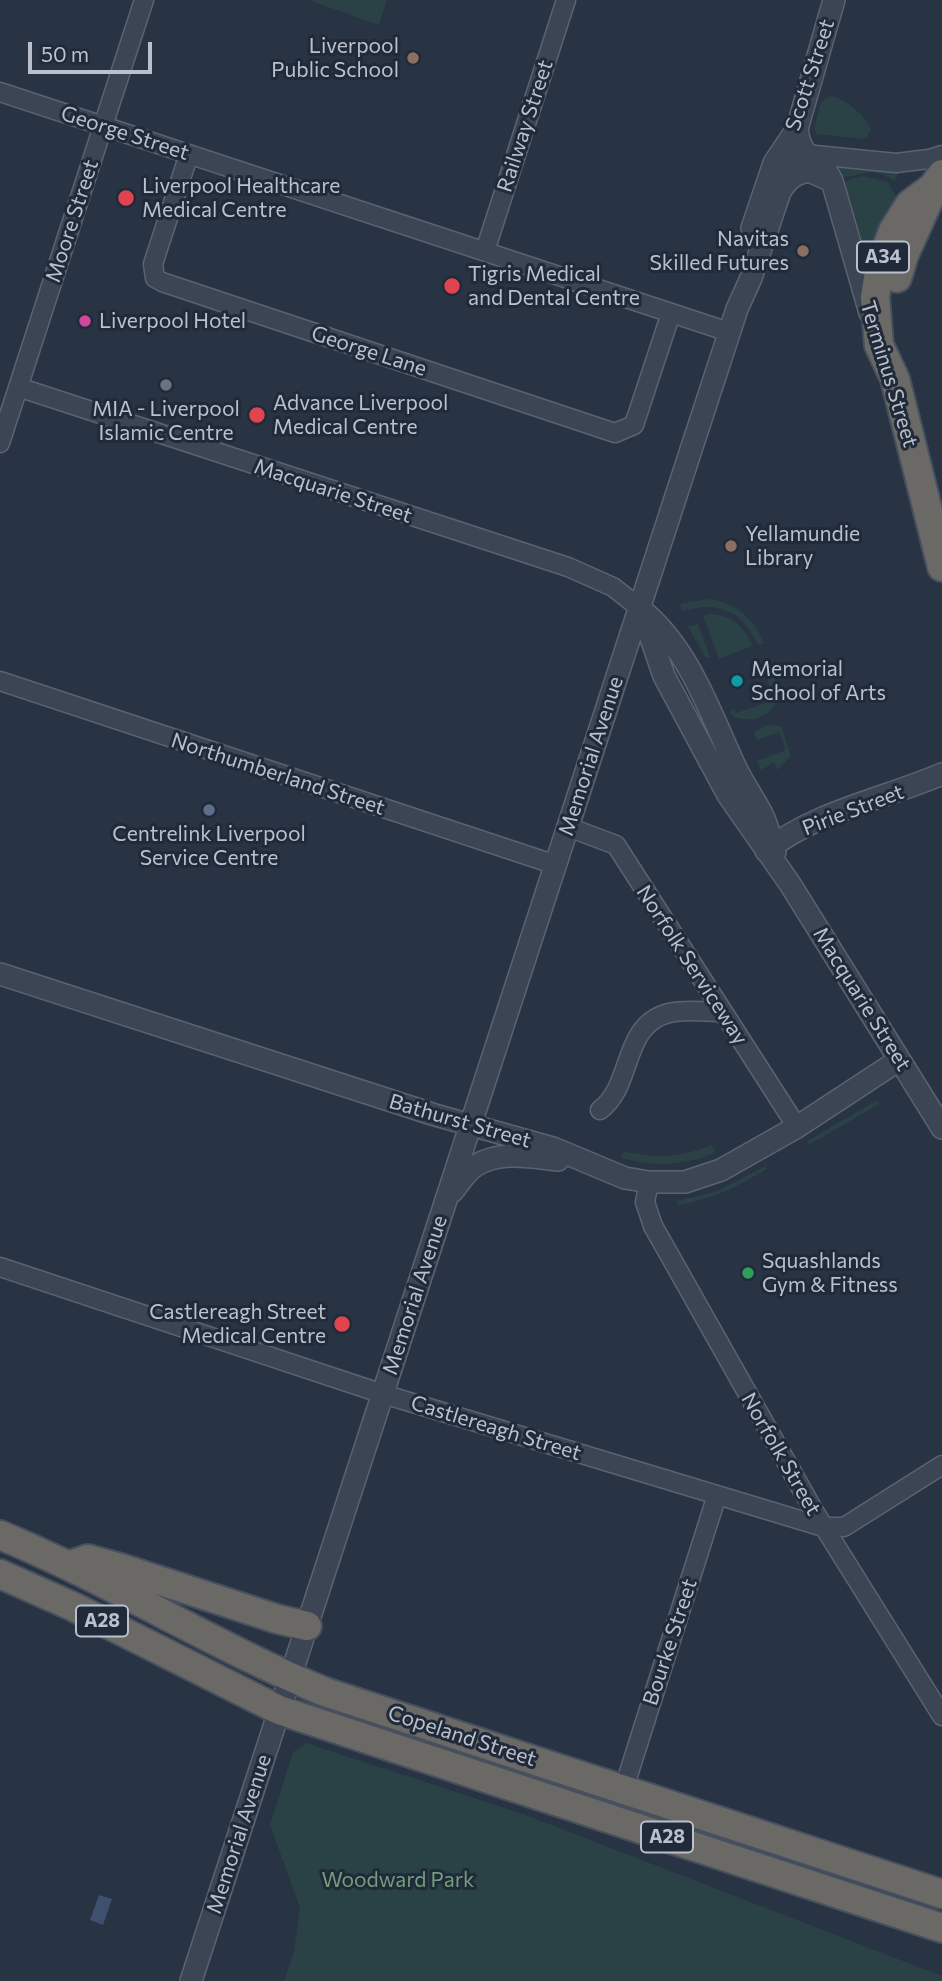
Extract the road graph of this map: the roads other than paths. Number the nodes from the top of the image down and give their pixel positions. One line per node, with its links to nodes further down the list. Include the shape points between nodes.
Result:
1 (144, 0): 5 (street, Moore Street)
2 (566, 0): 12 (street, Railway Street)
3 (834, 0): 6 (street, Scott Street)
4 (0, 92): 5 (street, George Street)
5 (103, 125): 7 (street, George Street); 18 (street, Moore Street)
6 (797, 129): 8 (street); 13 (street, Scott Street, via 775,160 752,229)
7 (189, 154): 12 (street, George Street); 14 (street, George Lane, via 153,264 155,278 615,433 634,425)
8 (805, 154): 9 (street, via 896,163); 10 (street); 13 (street, via 788,160 776,177)
9 (942, 155)
10 (832, 181): 13 (street, Scott Street, via 809,171 794,176 780,192); 16 (street, Terminus Street)
11 (939, 185): 16 (highway, A34, via 910,204 893,231 875,296); 17 (highway, via 897,279)
12 (485, 251): 14 (street, George Street)
13 (738, 303): 15 (street, Scott Street)
14 (671, 313): 15 (street, George Street)
15 (729, 332): 21 (street, Scott Street)
16 (878, 345): 17 (highway, Terminus Street / A34)
17 (895, 379): 20 (highway, Terminus Street / A34)
18 (18, 387): 19 (street, Moore Street); 21 (street, Macquarie Street, via 568,567 613,587)
19 (0, 443)
20 (942, 567)
21 (641, 609): 24 (street, Memorial Avenue); 25 (street, Macquarie Street, via 664,676 728,795)
22 (0, 681): 26 (street, Northumberland Street)
23 (942, 774): 25 (street, Pirie Street, via 801,828)
24 (568, 827): 26 (street, Memorial Avenue); 28 (street, Norfolk Serviceway, via 616,845)
25 (770, 848): 29 (street, Macquarie Street)
26 (556, 865): 31 (street, Memorial Avenue)
27 (0, 974): 31 (street, Bathurst Street)
28 (723, 1012): 30 (street, via 670,1013 645,1027 634,1040 620,1088); 32 (street, Norfolk Serviceway)
29 (899, 1060): 32 (street, Bathurst Street); 33 (street, Macquarie Street)
30 (600, 1110)
31 (471, 1125): 34 (street, Bathurst Street, via 553,1148); 36 (street, Memorial Avenue)
32 (797, 1127): 35 (street, Bathurst Street, via 722,1170 685,1182)
33 (942, 1128)
34 (581, 1161): 35 (street, Bathurst Street); 36 (street, via 518,1156 491,1159 475,1166)
35 (649, 1182): 41 (street, Norfolk Street, via 645,1202 653,1226)
36 (445, 1202): 38 (street, Memorial Avenue)
37 (0, 1267): 38 (street, Castlereagh Street)
38 (383, 1394): 40 (street, Castlereagh Street); 45 (street, Memorial Avenue)
39 (942, 1465): 41 (street, Castlereagh Street, via 844,1527)
40 (717, 1495): 41 (street, Castlereagh Street); 49 (street, Bourke Street)
41 (823, 1527): 48 (street, Norfolk Street)
42 (0, 1535): 43 (highway, Copeland Street / A28)
43 (71, 1568): 45 (highway, via 88,1559); 46 (highway, Copeland Street / A28)
44 (0, 1574): 47 (highway, Copeland Street / A28)
45 (307, 1626): 46 (street, Memorial Avenue)
46 (289, 1677): 47 (street, Memorial Avenue); 49 (highway, Copeland Street / A28)
47 (279, 1710): 51 (highway, Copeland Street / A28); 52 (street, Memorial Avenue)
48 (942, 1716)
49 (624, 1788): 50 (highway, Copeland Street / A28)
50 (942, 1894)
51 (942, 1928)
52 (191, 1981)

